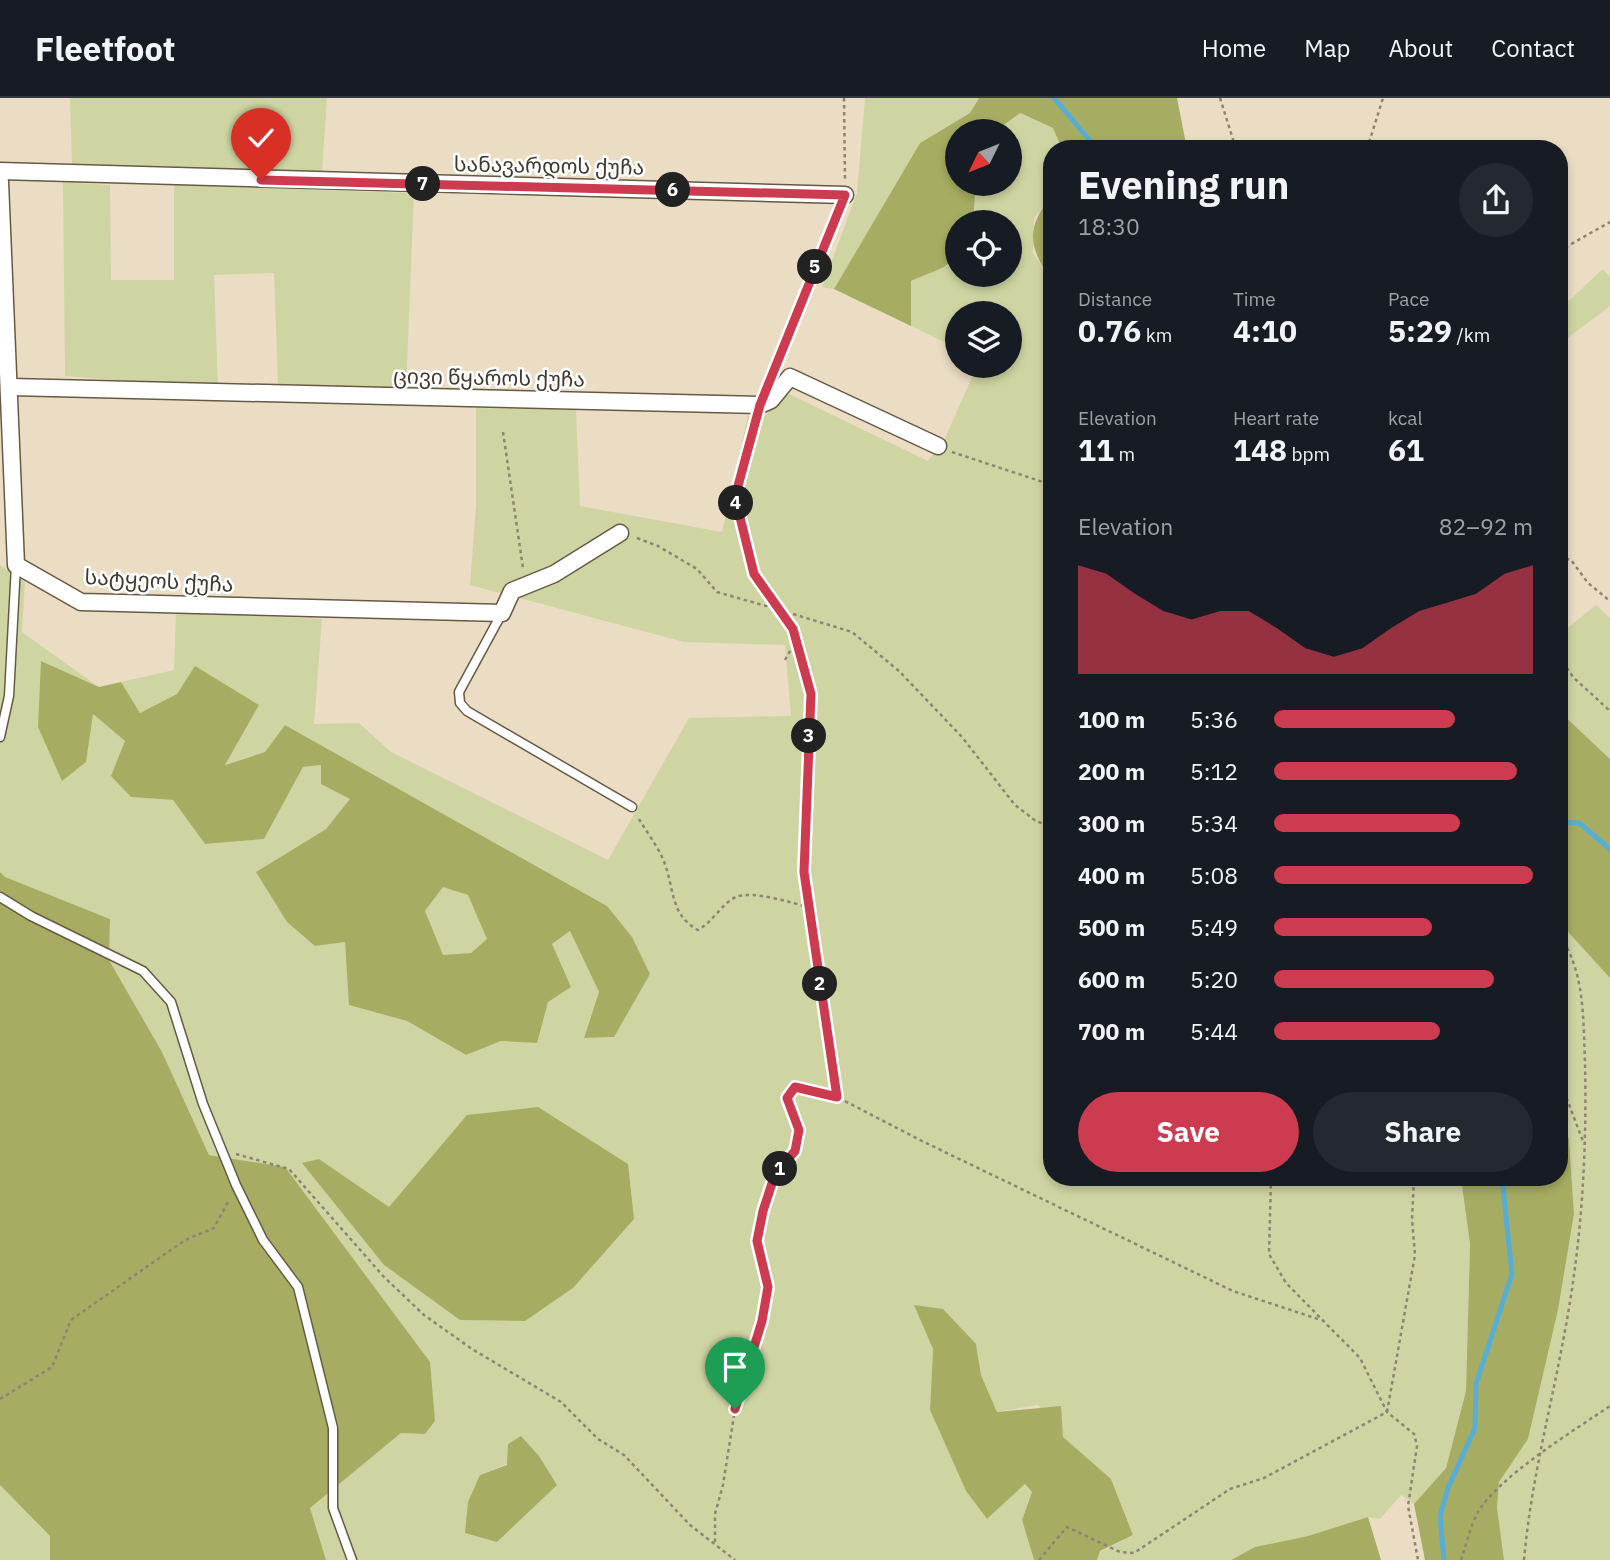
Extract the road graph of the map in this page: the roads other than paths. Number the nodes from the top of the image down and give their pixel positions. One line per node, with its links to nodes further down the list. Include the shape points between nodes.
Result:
1 (0, 171): 3 (street, სანავარდოს ქუჩა)
2 (0, 181): 4 (street)
3 (845, 195)
4 (11, 387): 5 (street, ცივი წყაროს ქუჩა, via 760,405 771,400 790,377); 7 (street)
5 (938, 446)
6 (620, 533): 8 (street, via 554,575 512,591)
7 (16, 565): 8 (street, სატყეოს ქუჩა, via 81,603); 9 (lane, via 9,696)
8 (502, 613): 10 (lane, via 459,692 460,704)
9 (0, 737)
10 (632, 807)
11 (0, 897): 12 (lane, via 143,971 171,1002 199,1093 236,1185 263,1240 298,1287 333,1428 333,1508)
12 (352, 1560)

